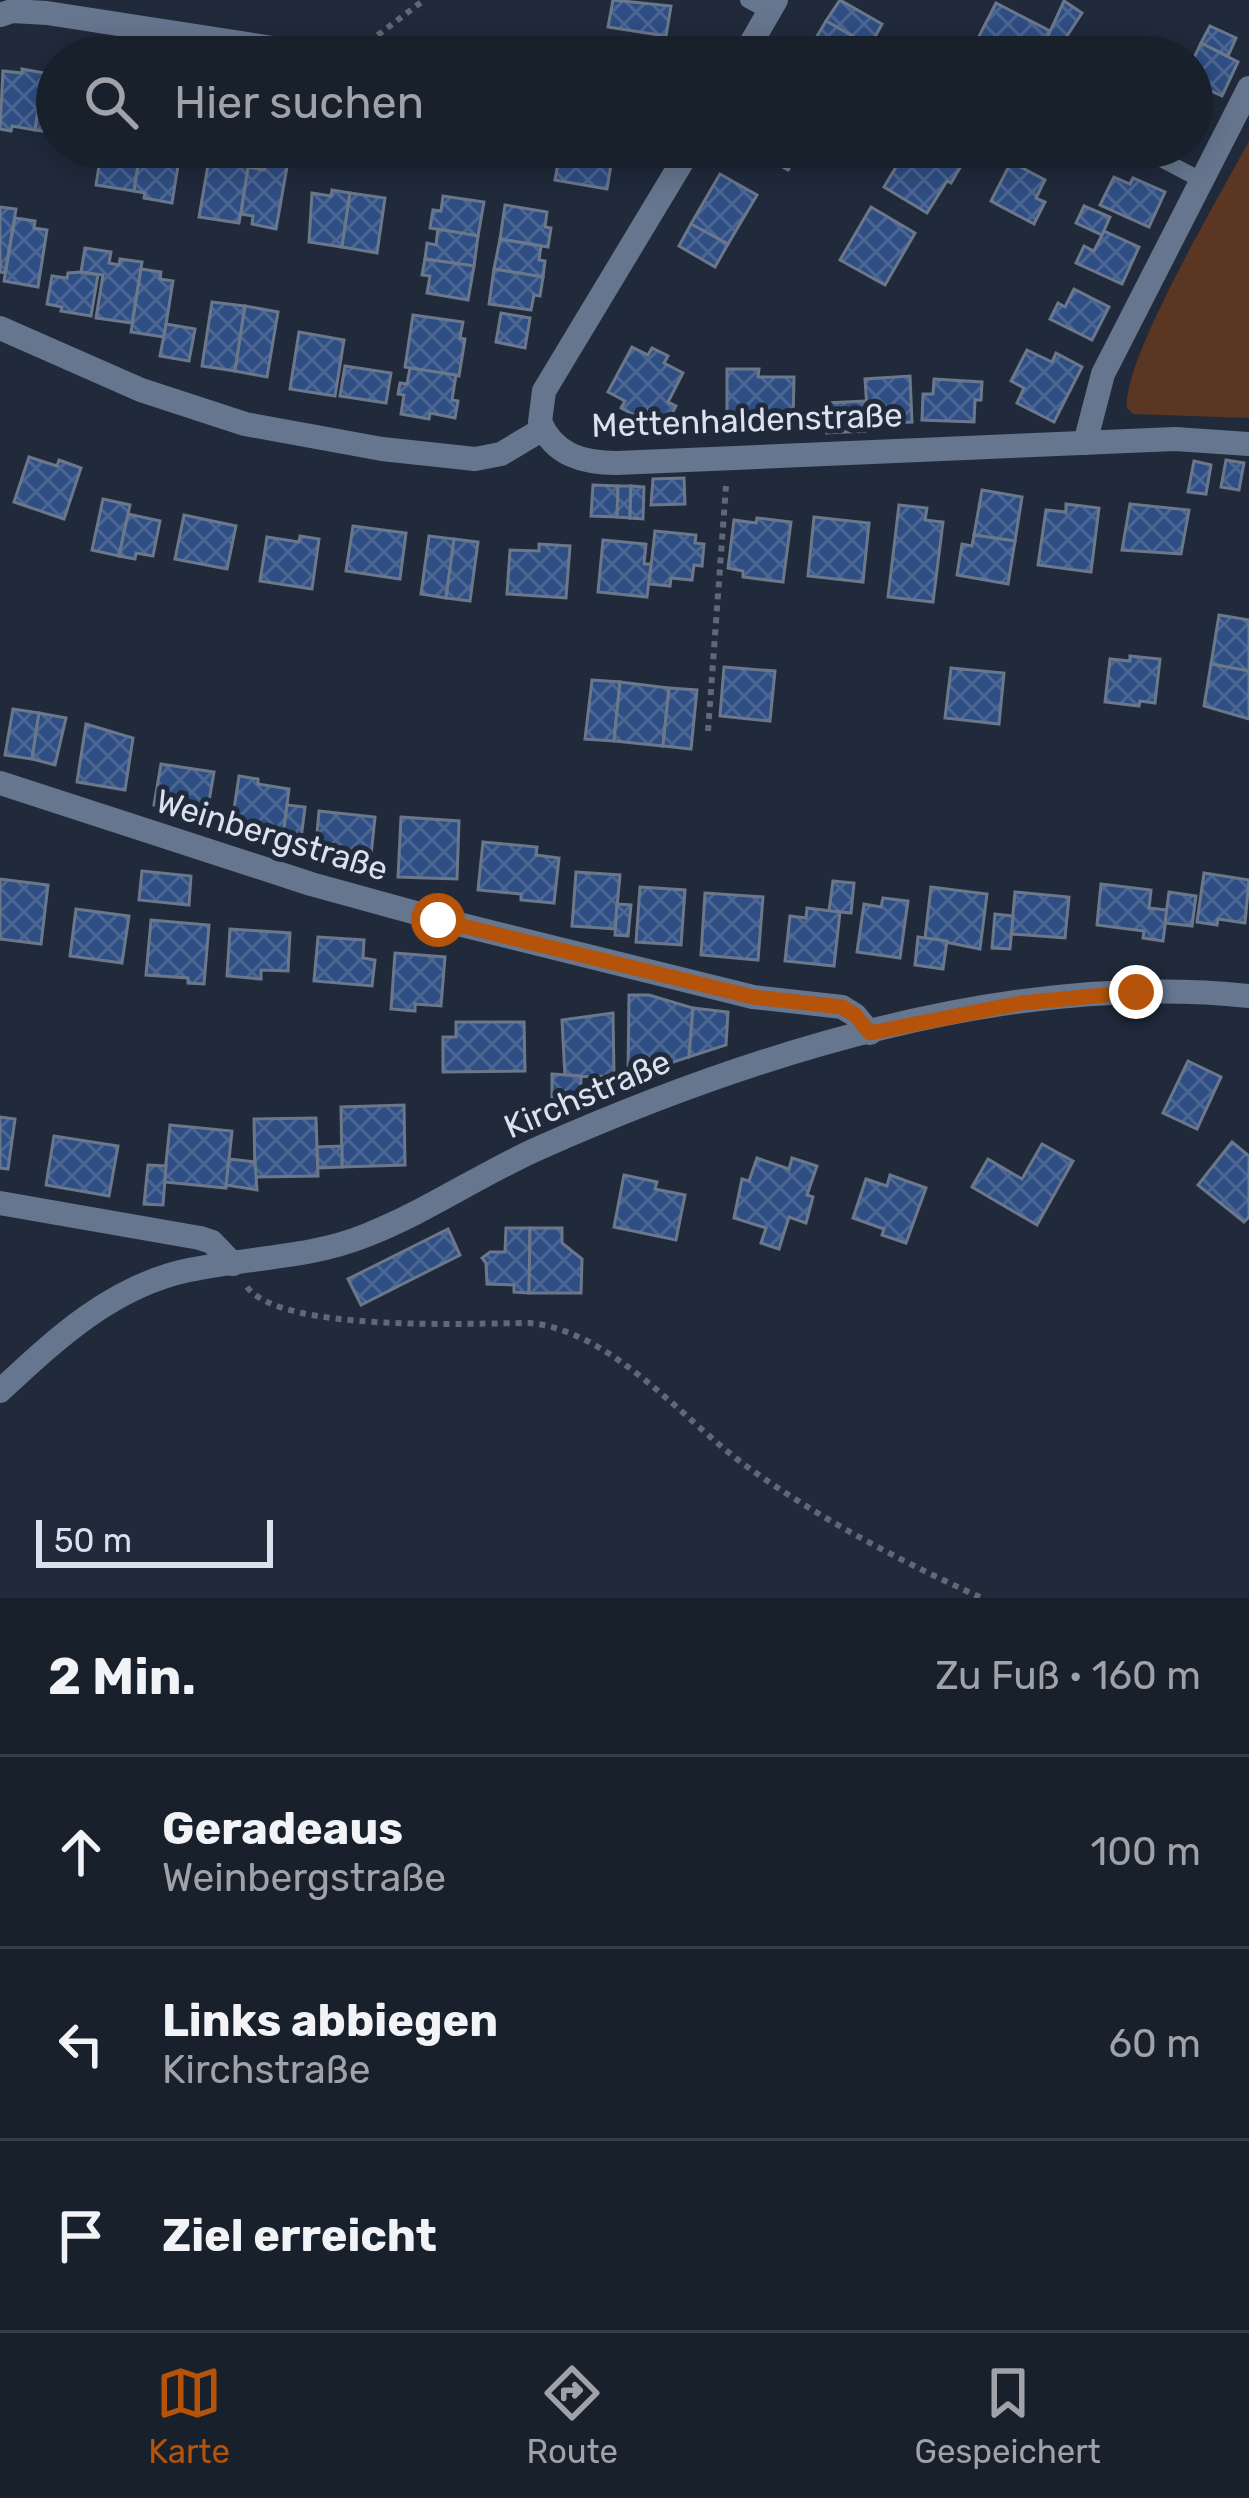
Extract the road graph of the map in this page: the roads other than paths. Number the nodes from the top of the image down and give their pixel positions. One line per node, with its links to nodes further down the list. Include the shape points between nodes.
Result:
1 (765, 4): 4 (street)
2 (0, 15): 3 (street, via 47,13)
3 (196, 36)
4 (752, 36)
5 (1249, 88): 6 (street)
6 (1213, 157)
7 (678, 168): 12 (street, via 548,382)
8 (1178, 168): 10 (lane)
9 (1207, 168): 10 (street)
10 (1201, 180): 13 (street, via 1103,374)
11 (0, 328): 12 (street, Mettenhaldenstraße, via 176,403 322,439 475,459)
12 (543, 429): 13 (street, Mettenhaldenstraße, via 563,452 594,462)
13 (1085, 443): 14 (street, Mettenhaldenstraße)
14 (1249, 444)
15 (0, 783): 17 (street, Weinbergstraße, via 405,911 753,997 846,1009)
16 (1249, 996): 17 (street, Kirchstraße, via 1107,994)
17 (870, 1033): 19 (street, Kirchstraße, via 636,1106 367,1235)
18 (0, 1203): 19 (street, via 200,1238)
19 (232, 1264): 20 (street, Kirchstraße, via 176,1273 106,1303)
20 (0, 1390)

